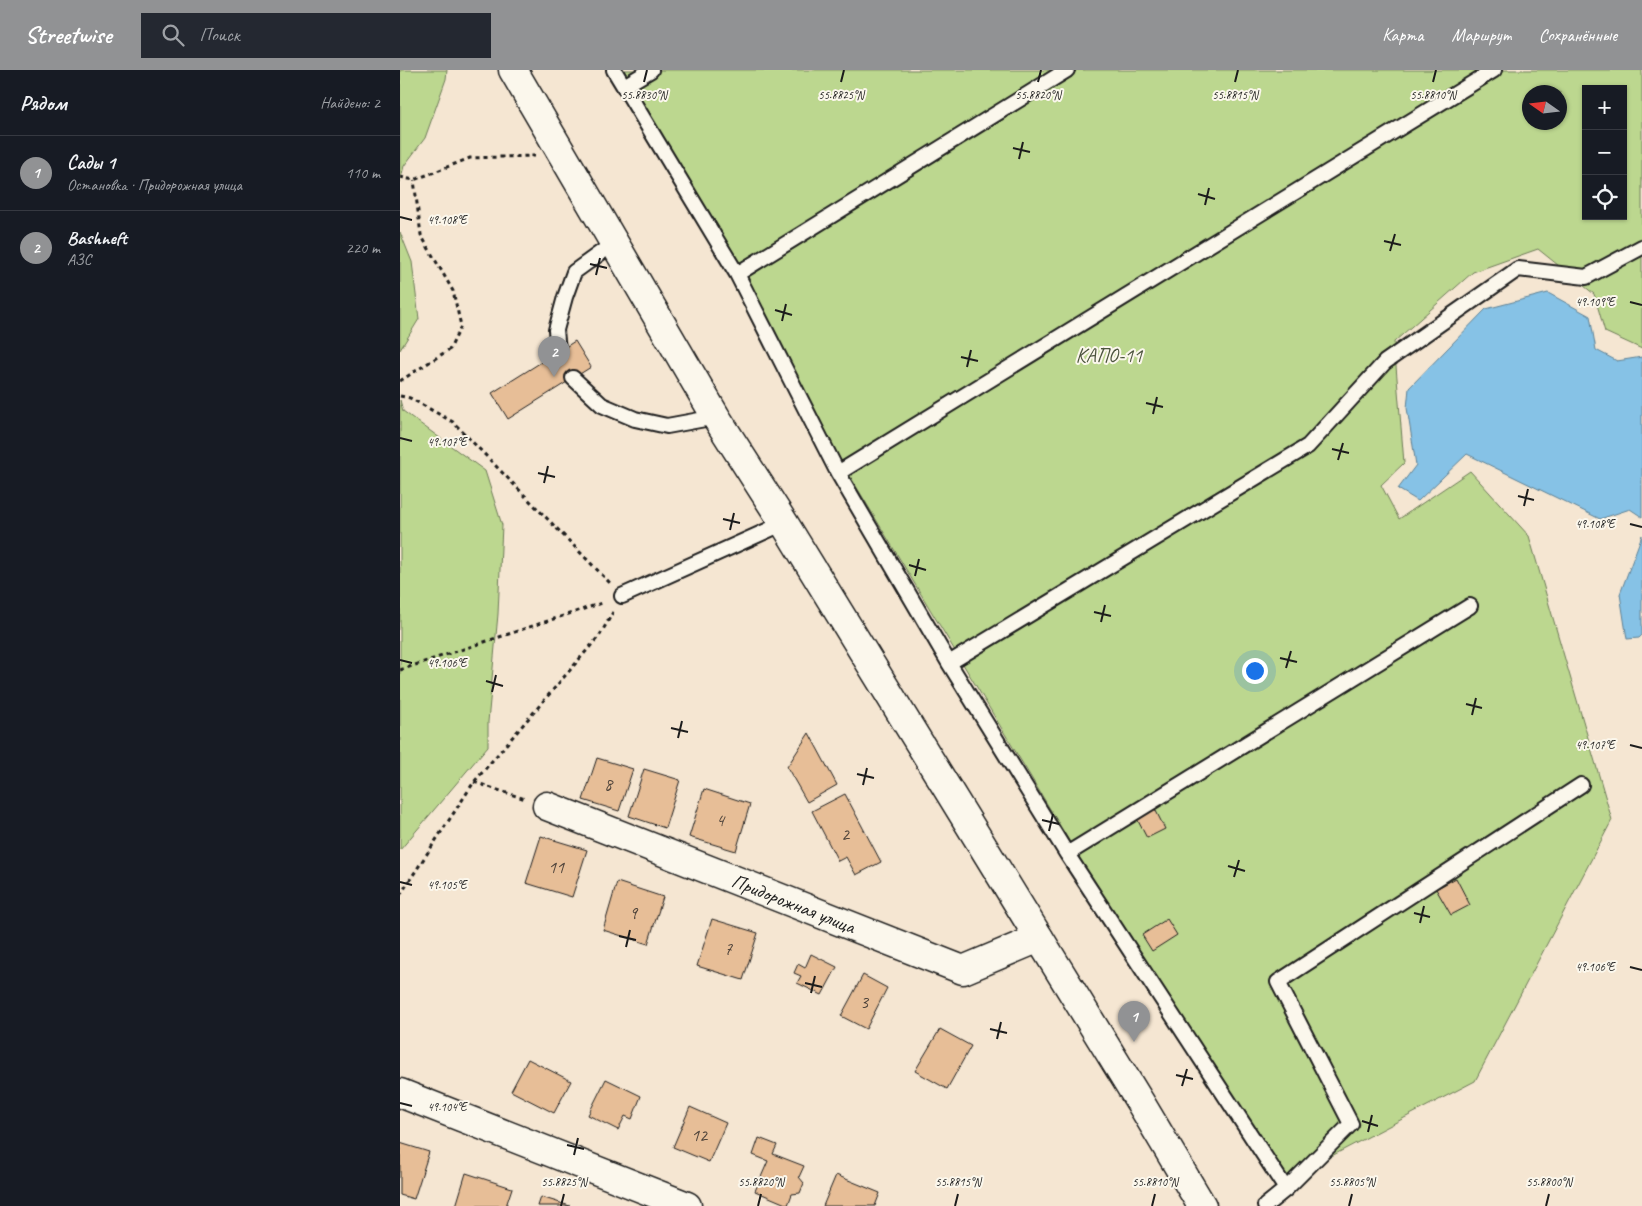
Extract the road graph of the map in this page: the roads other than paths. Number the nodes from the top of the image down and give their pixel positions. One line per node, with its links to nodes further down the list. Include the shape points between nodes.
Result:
1 (513, 70): 7 (main road)
2 (614, 70): 6 (lane)
3 (651, 70): 6 (lane)
4 (1067, 70): 9 (lane)
5 (1494, 70): 13 (lane)
6 (624, 86): 9 (lane)
7 (614, 243): 10 (lane, via 574,272 556,330); 12 (main road)
8 (1642, 247): 17 (lane, via 1586,277 1518,270 1385,362 1308,446)
9 (737, 274): 13 (lane)
10 (558, 351)
11 (573, 378): 12 (lane, via 602,405 635,419 666,426)
12 (716, 417): 14 (main road)
13 (838, 473): 17 (lane)
14 (784, 523): 15 (lane); 21 (main road)
15 (622, 596)
16 (1470, 606): 20 (lane)
17 (949, 663): 20 (lane)
18 (1581, 785): 23 (lane, via 1278,982 1351,1124)
19 (547, 806): 21 (main road, Придорожная улица, via 962,970)
20 (1067, 854): 23 (lane)
21 (1039, 938): 25 (main road)
22 (400, 1093): 24 (main road)
23 (1286, 1189): 26 (lane)
24 (687, 1206)
25 (1202, 1206)
26 (1264, 1206)

